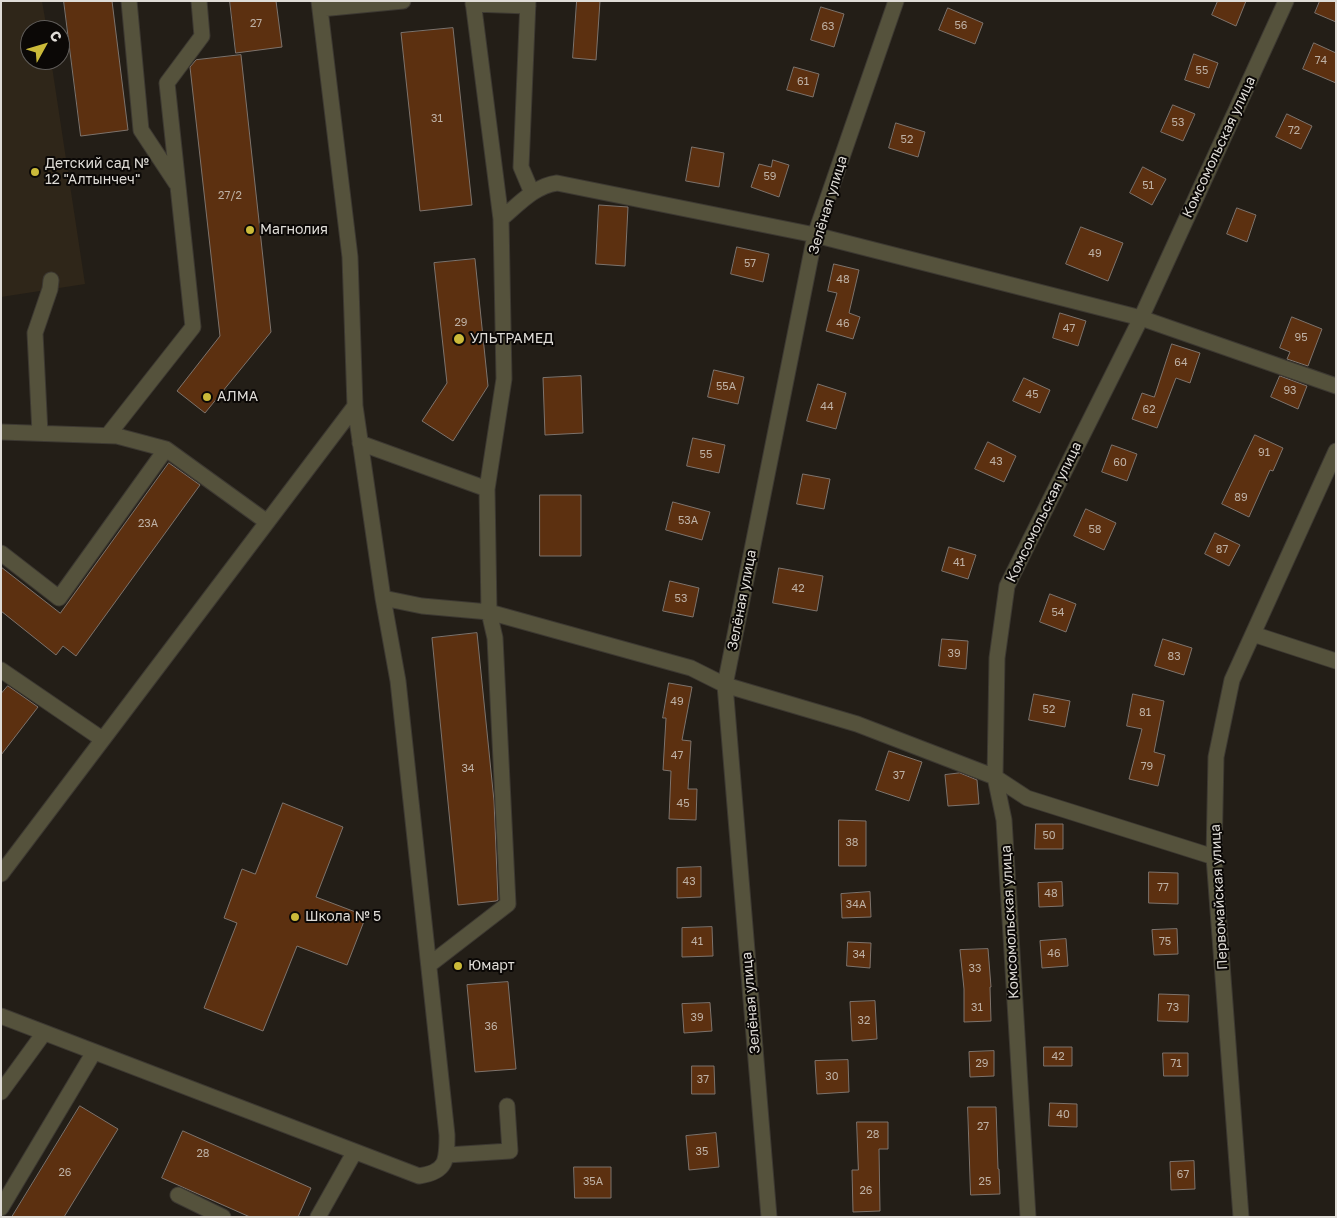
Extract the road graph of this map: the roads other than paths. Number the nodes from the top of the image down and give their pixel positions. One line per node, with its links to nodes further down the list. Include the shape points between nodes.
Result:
1 (129, 1): 9 (street, via 141,130)
2 (198, 1): 9 (street, via 202,36 167,83)
3 (402, 1): 8 (street)
4 (896, 1): 12 (street, Зелёная улица)
5 (1286, 1): 14 (street, Комсомольская улица)
6 (473, 3): 7 (street); 11 (street)
7 (528, 3): 10 (street, via 521,167)
8 (319, 5): 16 (street, via 350,257)
9 (178, 185): 19 (street, via 193,327)
10 (532, 193): 11 (street); 12 (street, via 547,184 557,183)
11 (501, 219): 23 (street, via 504,379)
12 (815, 235): 14 (street); 31 (street, Зелёная улица)
13 (51, 280): 18 (street, via 35,333)
14 (1141, 318): 15 (street); 33 (street, Комсомольская улица, via 1007,586 997,658)
15 (1336, 386)
16 (355, 406): 20 (street); 24 (street)
17 (1, 432): 18 (street)
18 (40, 433): 19 (street)
19 (108, 435): 21 (street)
20 (360, 443): 23 (street); 26 (street)
21 (166, 449): 24 (street); 25 (street, via 59,598)
22 (1336, 451): 28 (street, Первомайская улица)
23 (487, 489): 27 (street)
24 (267, 522): 32 (street)
25 (1, 553)
26 (382, 598): 27 (street, via 422,606); 36 (street, via 398,681)
27 (489, 612): 31 (street, via 691,668); 36 (street, via 495,638 508,904)
28 (1253, 634): 29 (street); 34 (street, Первомайская улица, via 1232,680 1216,757)
29 (1336, 661)
30 (1, 670): 32 (street)
31 (725, 685): 33 (street, via 857,724); 48 (street, Зелёная улица)
32 (102, 739): 35 (street)
33 (995, 777): 34 (street, via 1027,798); 49 (street, Комсомольская улица, via 1004,820)
34 (1214, 858): 50 (street, Первомайская улица)
35 (1, 874)
36 (429, 965): 43 (street)
37 (1, 1016): 38 (street)
38 (44, 1033): 39 (street); 40 (street)
39 (94, 1052): 42 (street); 45 (street)
40 (1, 1092)
41 (507, 1106): 43 (street, via 510,1151)
42 (354, 1153): 43 (street, via 419,1176 433,1174 442,1167); 47 (street)
43 (447, 1155)
44 (178, 1195): 46 (street)
45 (1, 1208)
46 (223, 1217)
47 (318, 1217)
48 (769, 1217)
49 (1028, 1217)
50 (1242, 1217)

